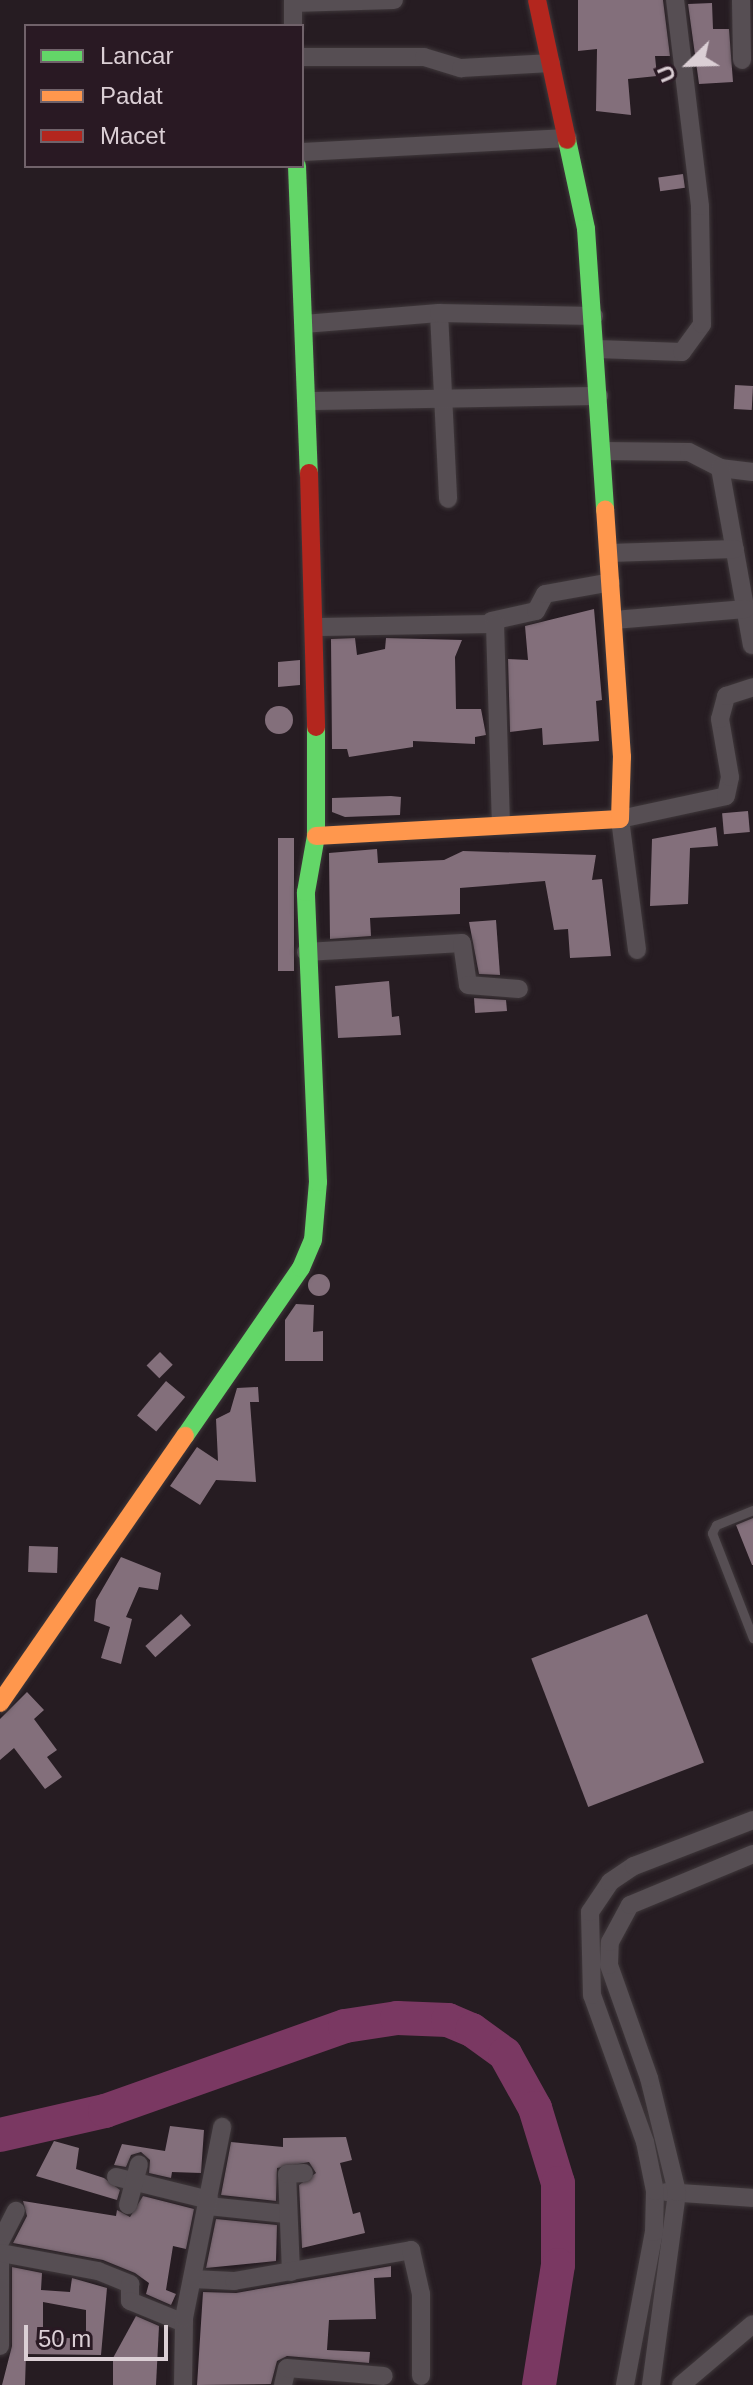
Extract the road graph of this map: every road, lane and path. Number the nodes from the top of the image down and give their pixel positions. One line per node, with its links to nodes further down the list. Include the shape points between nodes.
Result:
1 (394, 0): 5 (street)
2 (537, 0): 9 (street)
3 (675, 0): 16 (street, via 700,206 702,324 682,352)
4 (741, 0): 8 (street)
5 (293, 2): 6 (street)
6 (293, 24)
7 (304, 57): 9 (street, via 424,57 461,68)
8 (742, 60)
9 (551, 63): 10 (street)
10 (568, 138): 11 (street); 14 (street, via 586,229)
11 (304, 152)
12 (297, 168): 15 (street)
13 (439, 313): 14 (street); 15 (street); 19 (street)
14 (594, 316): 16 (street)
15 (304, 324): 18 (street)
16 (597, 349): 17 (street)
17 (599, 396): 19 (street); 20 (street)
18 (309, 401): 19 (street); 31 (street)
19 (445, 402): 23 (street)
20 (603, 451): 21 (street, via 689,452); 25 (street)
21 (720, 468): 22 (street); 24 (street)
22 (753, 472)
23 (448, 499)
24 (735, 549): 25 (street); 27 (street)
25 (609, 553): 26 (street)
26 (611, 582): 29 (street); 30 (street, via 545,594 536,611)
27 (747, 586): 28 (street)
28 (746, 609): 29 (street); 32 (street)
29 (614, 620): 34 (street)
30 (491, 621): 31 (street); 35 (street, via 499,636 493,712)
31 (315, 627): 36 (street)
32 (752, 645)
33 (753, 687): 34 (street, via 726,696 720,719 730,777 726,796)
34 (620, 819): 35 (street); 37 (street)
35 (501, 821): 36 (street)
36 (316, 836): 38 (street)
37 (637, 950)
38 (306, 952): 39 (street, via 462,943 468,985); 43 (street, via 318,1182 313,1240 301,1268)
39 (519, 989)
40 (753, 1510): 41 (lane, via 716,1525 712,1533)
41 (753, 1638)
42 (0, 1677): 43 (street)
43 (22, 1677): 44 (street)
44 (0, 1703)
45 (753, 1820): 47 (street)
46 (753, 1854): 48 (street)
47 (610, 1882): 48 (street); 53 (street, via 590,1912 587,1965 645,2142)
48 (630, 1905): 54 (street, via 610,1942 609,1965 649,2078)
49 (222, 2127): 56 (street)
50 (137, 2173): 52 (street); 56 (street); 57 (street)
51 (304, 2173): 59 (street, via 287,2174)
52 (116, 2177)
53 (655, 2191): 54 (street); 70 (street, via 654,2232)
54 (677, 2192): 55 (street); 71 (street)
55 (753, 2198)
56 (208, 2203): 59 (street); 62 (street)
57 (128, 2205)
58 (16, 2211): 60 (street)
59 (286, 2214): 61 (street)
60 (1, 2253): 63 (street, via 98,2271 130,2284 130,2301); 65 (street)
61 (291, 2272): 62 (street); 67 (street, via 411,2250 421,2294)
62 (193, 2279): 63 (street)
63 (184, 2323): 68 (street)
64 (753, 2324): 72 (street)
65 (0, 2346)
66 (384, 2376): 69 (street, via 287,2368)
67 (421, 2376)
68 (183, 2385)
69 (283, 2385)
70 (625, 2385)
71 (651, 2385)
72 (681, 2385)

